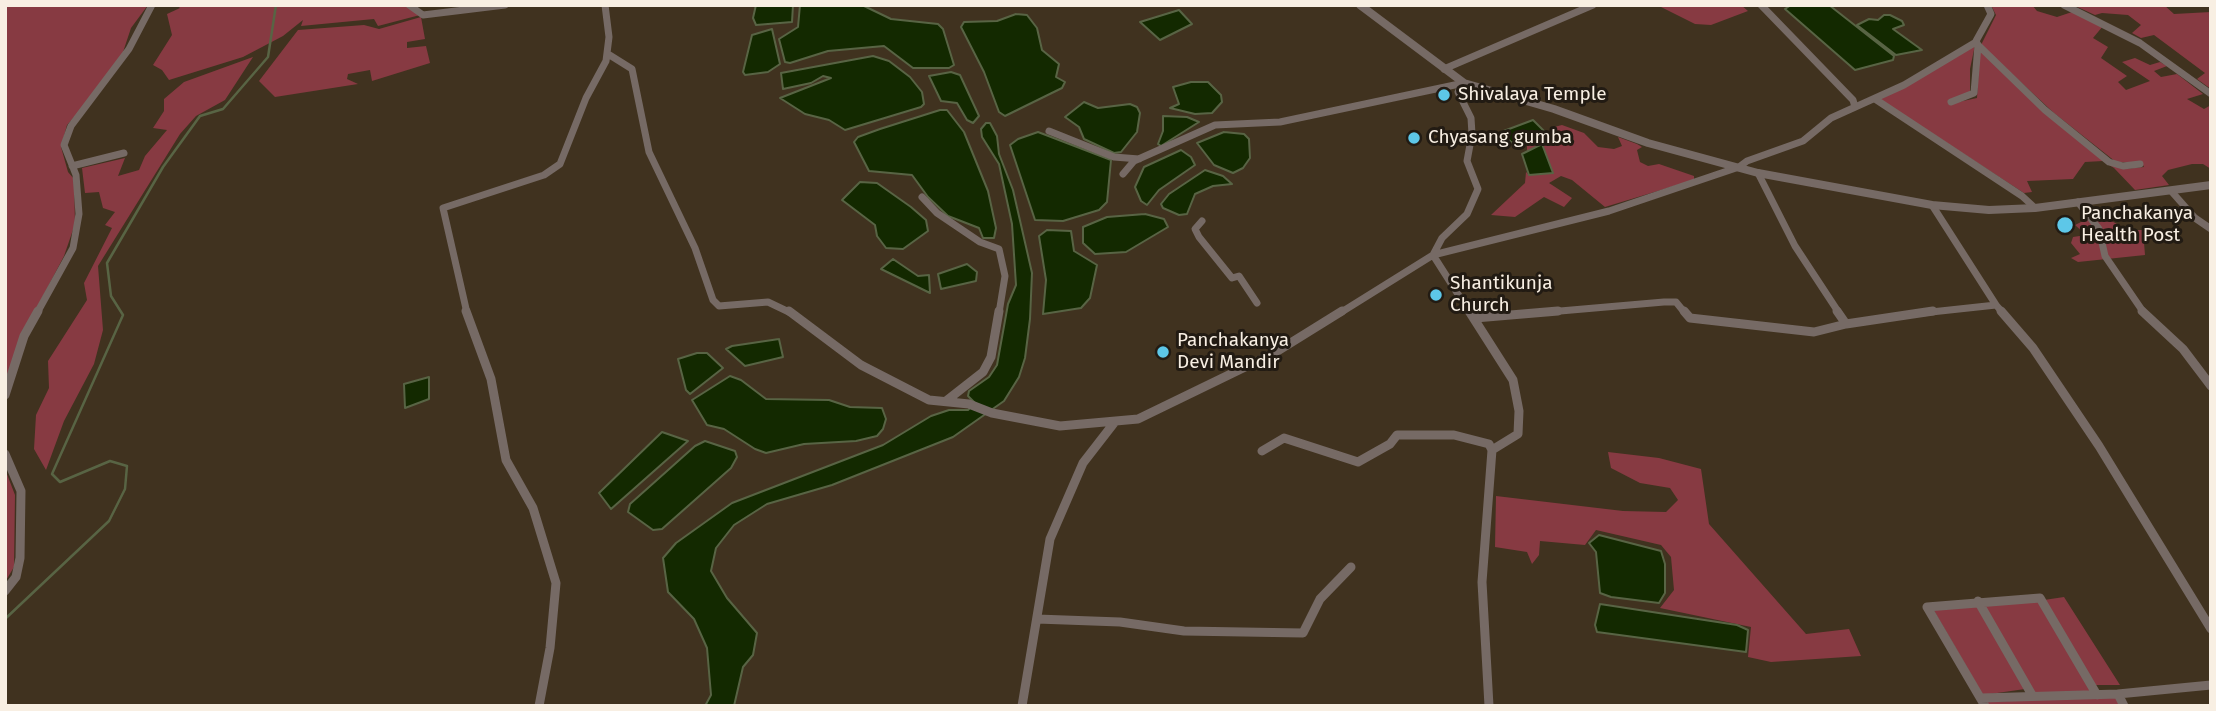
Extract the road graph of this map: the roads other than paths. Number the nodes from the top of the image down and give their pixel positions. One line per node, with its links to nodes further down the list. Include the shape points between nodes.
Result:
1 (152, 5): 24 (street, via 129,49 71,126 64,145)
2 (409, 5): 11 (street)
3 (424, 5): 11 (street)
4 (505, 5): 11 (street)
5 (605, 5): 13 (street)
6 (1360, 5): 14 (street)
7 (1593, 5): 14 (street)
8 (1762, 5): 19 (street)
9 (1987, 5): 12 (street, via 1992,14)
10 (2064, 5): 16 (street, via 2140,43)
11 (423, 15)
12 (1977, 44): 17 (street); 18 (street, via 1973,93); 23 (street, via 2045,110 2109,162)
13 (608, 54): 43 (street, via 632,69 649,152 695,248 713,300 719,306 768,302 782,306 861,365 929,400); 58 (street, via 555,170 443,208 468,320 491,379 506,460 533,508 556,583)
14 (1444, 69): 15 (street)
15 (1464, 83): 22 (street, via 1280,122 1215,125); 25 (street); 36 (street, via 1458,92 1471,118 1467,161 1478,189 1467,214)
16 (2211, 94)
17 (1875, 99): 19 (street); 33 (street)
18 (1951, 102)
19 (1855, 107): 25 (street, via 1830,118 1803,141)
20 (1049, 131): 22 (street, via 1114,157)
21 (124, 153): 24 (street)
22 (1142, 159): 27 (street)
23 (2140, 164)
24 (72, 166): 42 (street, via 79,214 73,248 24,336)
25 (1739, 167): 26 (street); 36 (street, via 1609,211)
26 (1758, 173): 32 (street); 40 (street, via 1795,246)
27 (1123, 174)
28 (2211, 185): 29 (street)
29 (2172, 192): 31 (street); 35 (street)
30 (922, 197): 43 (street, via 937,213 999,249 1004,263 991,358 983,372)
31 (2078, 202): 33 (street); 41 (street, via 2099,229 2105,256 2135,303 2183,349)
32 (1932, 205): 33 (street); 38 (street)
33 (2035, 208)
34 (1202, 221): 37 (street, via 1195,229 1199,237 1232,278 1239,276)
35 (2211, 229)
36 (1433, 255): 39 (street); 44 (street, via 1276,352 1138,419)
37 (1257, 303)
38 (1996, 305): 40 (street); 52 (street, via 2033,348 2099,446)
39 (1475, 318): 40 (street, via 1676,302 1690,318 1814,332); 45 (street, via 1513,380 1519,411 1517,434)
40 (1846, 324)
41 (2211, 386)
42 (5, 396)
43 (946, 401): 44 (street, via 1060,426)
44 (1114, 423): 51 (street, via 1083,463 1050,539)
45 (1493, 450): 46 (street, via 1489,444 1454,435 1397,435 1358,462 1284,438); 60 (street, via 1482,582)
46 (1262, 451)
47 (5, 454): 49 (street, via 21,491 20,558 16,577)
48 (1350, 567): 51 (street, via 1320,599 1303,634 1184,631 1120,622)
49 (5, 592)
50 (1978, 601): 55 (street); 56 (street, via 2040,598); 57 (street, via 1927,607)
51 (1037, 619): 59 (street)
52 (2211, 629)
53 (2211, 685): 54 (street)
54 (2118, 694): 56 (street); 61 (street)
55 (2032, 695): 56 (street); 57 (street)
56 (2097, 695)
57 (1983, 702)
58 (539, 706)
59 (1022, 706)
60 (1489, 706)
61 (2124, 706)

